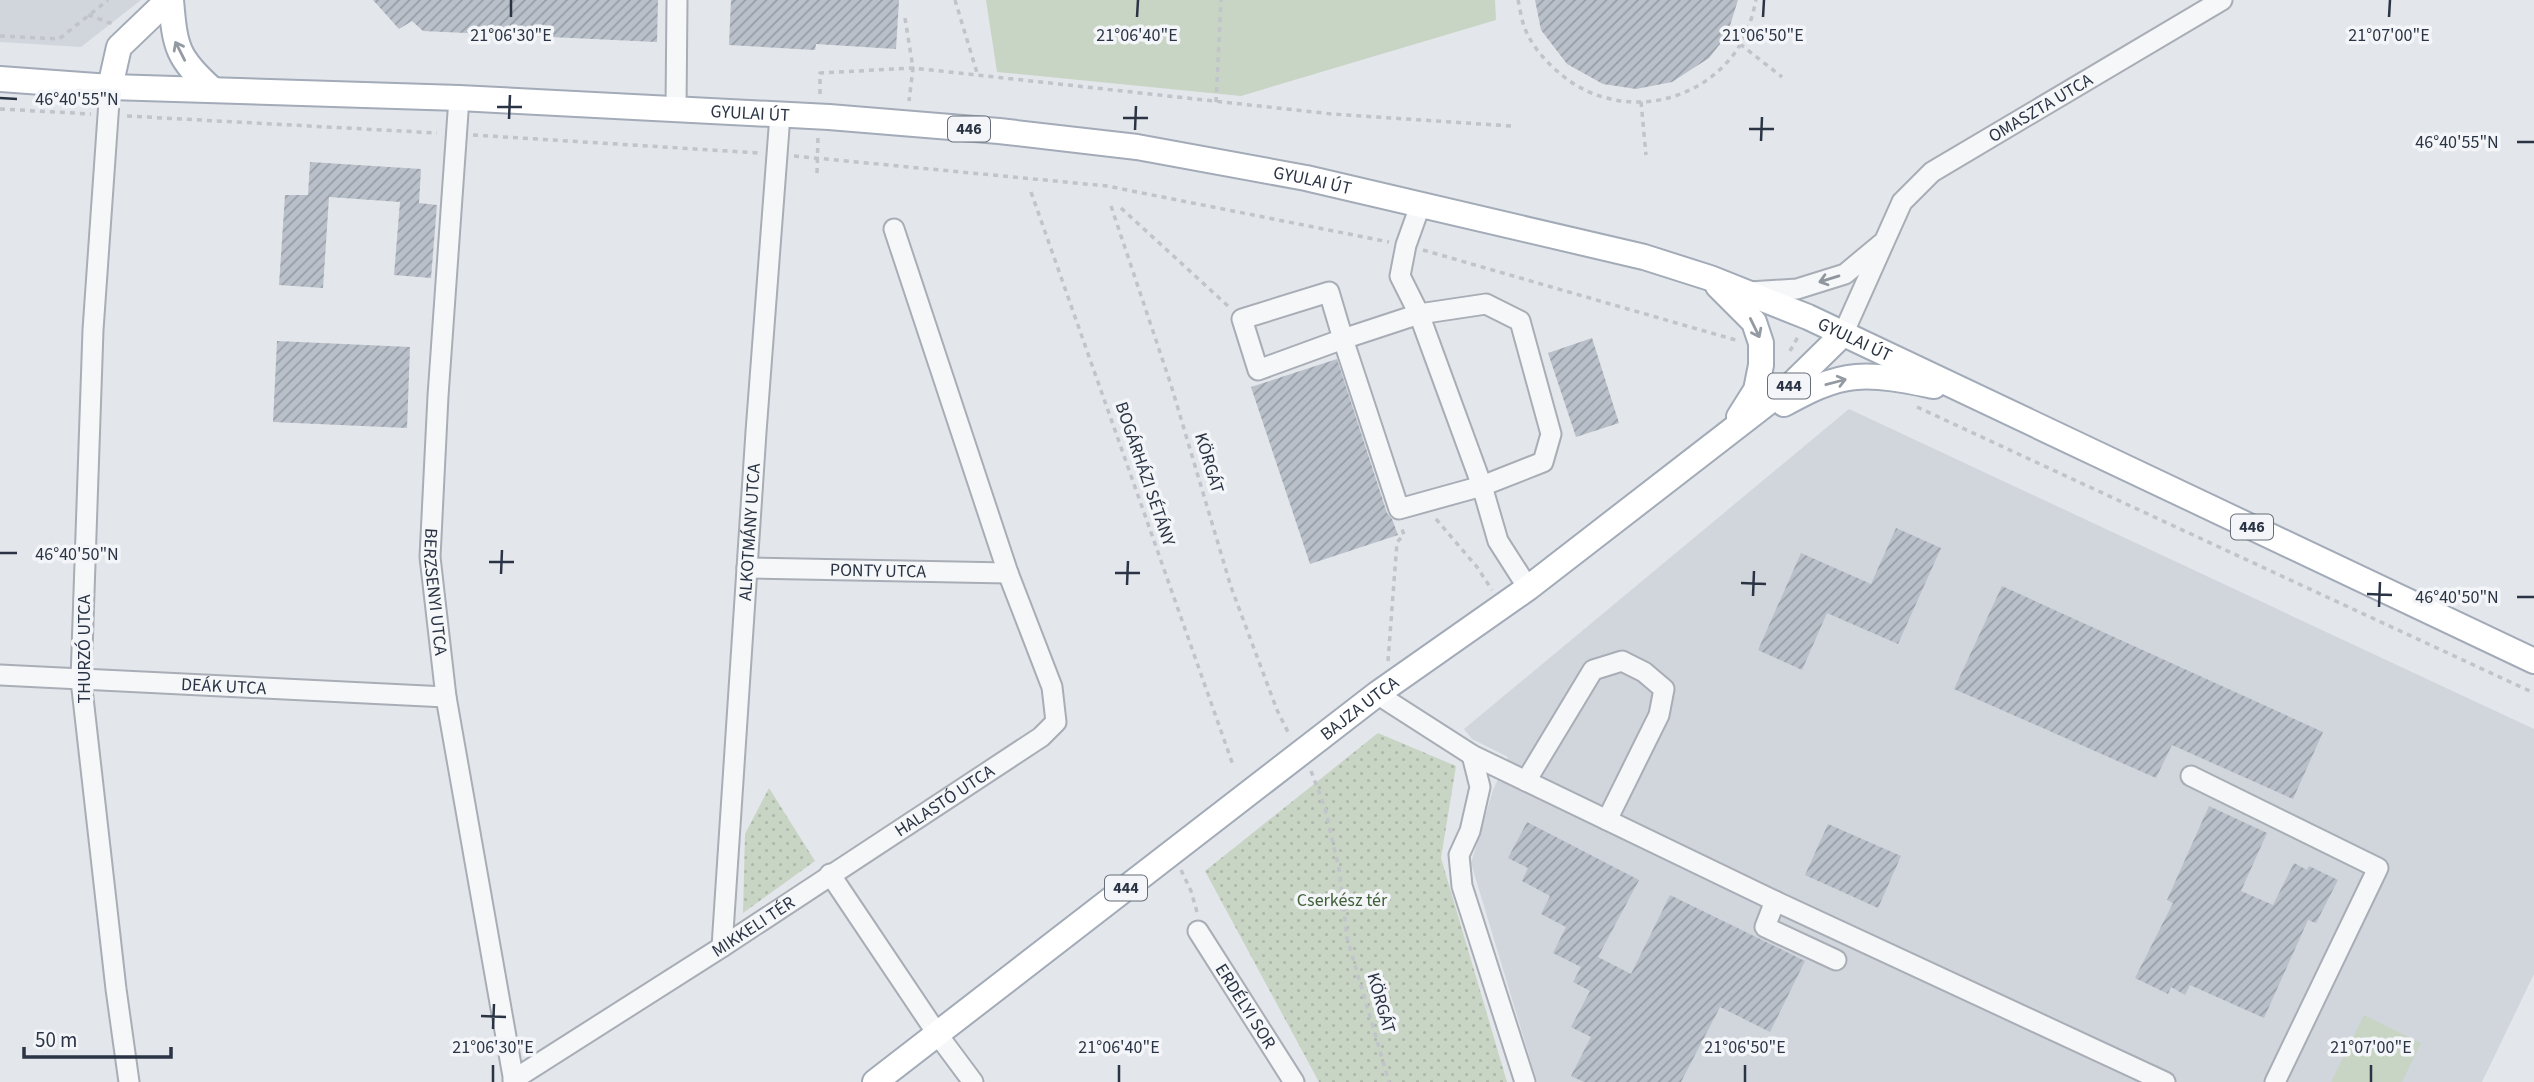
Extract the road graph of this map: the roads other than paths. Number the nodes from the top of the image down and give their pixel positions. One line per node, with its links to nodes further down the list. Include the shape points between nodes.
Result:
1 (169, 0): 5 (main road, via 119,47); 6 (main road, one-way to 1, via 189,69 174,40)
2 (677, 0): 8 (street)
3 (2222, 0): 12 (street, OMASZTA UTCA, via 1932,172 1902,202)
4 (0, 79): 5 (main road, GYULAI ÚT / 446)
5 (110, 87): 6 (main road, GYULAI ÚT / 446); 26 (street, THURZÓ UTCA, via 93,330)
6 (213, 90): 7 (main road, GYULAI ÚT / 446)
7 (459, 97): 8 (main road, GYULAI ÚT / 446); 28 (street, BERZSENYI UTCA, via 430,556)
8 (676, 109): 9 (main road, GYULAI ÚT / 446)
9 (780, 115): 10 (main road, GYULAI ÚT / 446, via 999,131 1137,147 1306,178); 21 (street, ALKOTMÁNY UTCA)
10 (1420, 206): 13 (main road, GYULAI ÚT / 446, via 1644,257); 15 (street, via 1400,276)
11 (894, 229): 22 (street)
12 (1885, 241): 14 (street, OMASZTA UTCA, one-way to 14, via 1845,274 1797,289); 16 (street, OMASZTA UTCA)
13 (1710, 278): 14 (main road, GYULAI ÚT / 446); 19 (main road, one-way to 19, via 1754,322 1761,343 1756,390)
14 (1746, 293): 16 (main road, GYULAI ÚT / 446)
15 (1419, 314): 17 (street); 20 (street); 20 (street, via 1486,304 1520,321 1551,434 1543,462)
16 (1843, 334): 18 (main road, GYULAI ÚT / 446); 19 (main road, BAJZA UTCA / 444, via 1793,383)
17 (1343, 339): 17 (street, via 1329,292 1242,319 1258,370); 20 (street, via 1399,509)
18 (1969, 392): 19 (main road, one-way to 18, via 1814,388 1855,377); 24 (main road, GYULAI ÚT / 446)
19 (1730, 432): 23 (main road, BAJZA UTCA / 444)
20 (1482, 486): 23 (street, via 1498,541)
21 (747, 568): 22 (street, PONTY UTCA); 36 (street, ALKOTMÁNY UTCA)
22 (1008, 573): 33 (street, HALASTÓ UTCA, via 1052,687 1056,722 1041,737)
23 (1528, 588): 27 (main road, BAJZA UTCA / 444)
24 (2534, 661)
25 (0, 675): 26 (street, DEÁK UTCA)
26 (81, 680): 28 (street, DEÁK UTCA); 40 (street, THURZÓ UTCA)
27 (1381, 691): 29 (street); 38 (main road, BAJZA UTCA / 444)
28 (446, 697): 39 (street, BERZSENYI UTCA)
29 (1472, 755): 31 (street); 44 (street, via 1480,787 1459,855 1462,886)
30 (2191, 776): 46 (street, via 2378,868)
31 (1526, 781): 32 (street); 32 (street, via 1593,670 1622,661 1664,689 1659,715)
32 (1607, 820): 34 (street)
33 (830, 874): 36 (street, MIKKELI TÉR); 38 (street)
34 (1775, 901): 37 (street, via 1765,927); 45 (street)
35 (1198, 931): 43 (street, ERDÉLYI SOR)
36 (722, 947): 39 (street, MIKKELI TÉR)
37 (1836, 960)
38 (938, 1035): 41 (main road, BAJZA UTCA / 444); 42 (street)
39 (513, 1081)
40 (129, 1082)
41 (875, 1082)
42 (973, 1082)
43 (1294, 1082)
44 (1525, 1082)
45 (2165, 1082)
46 (2275, 1082)

